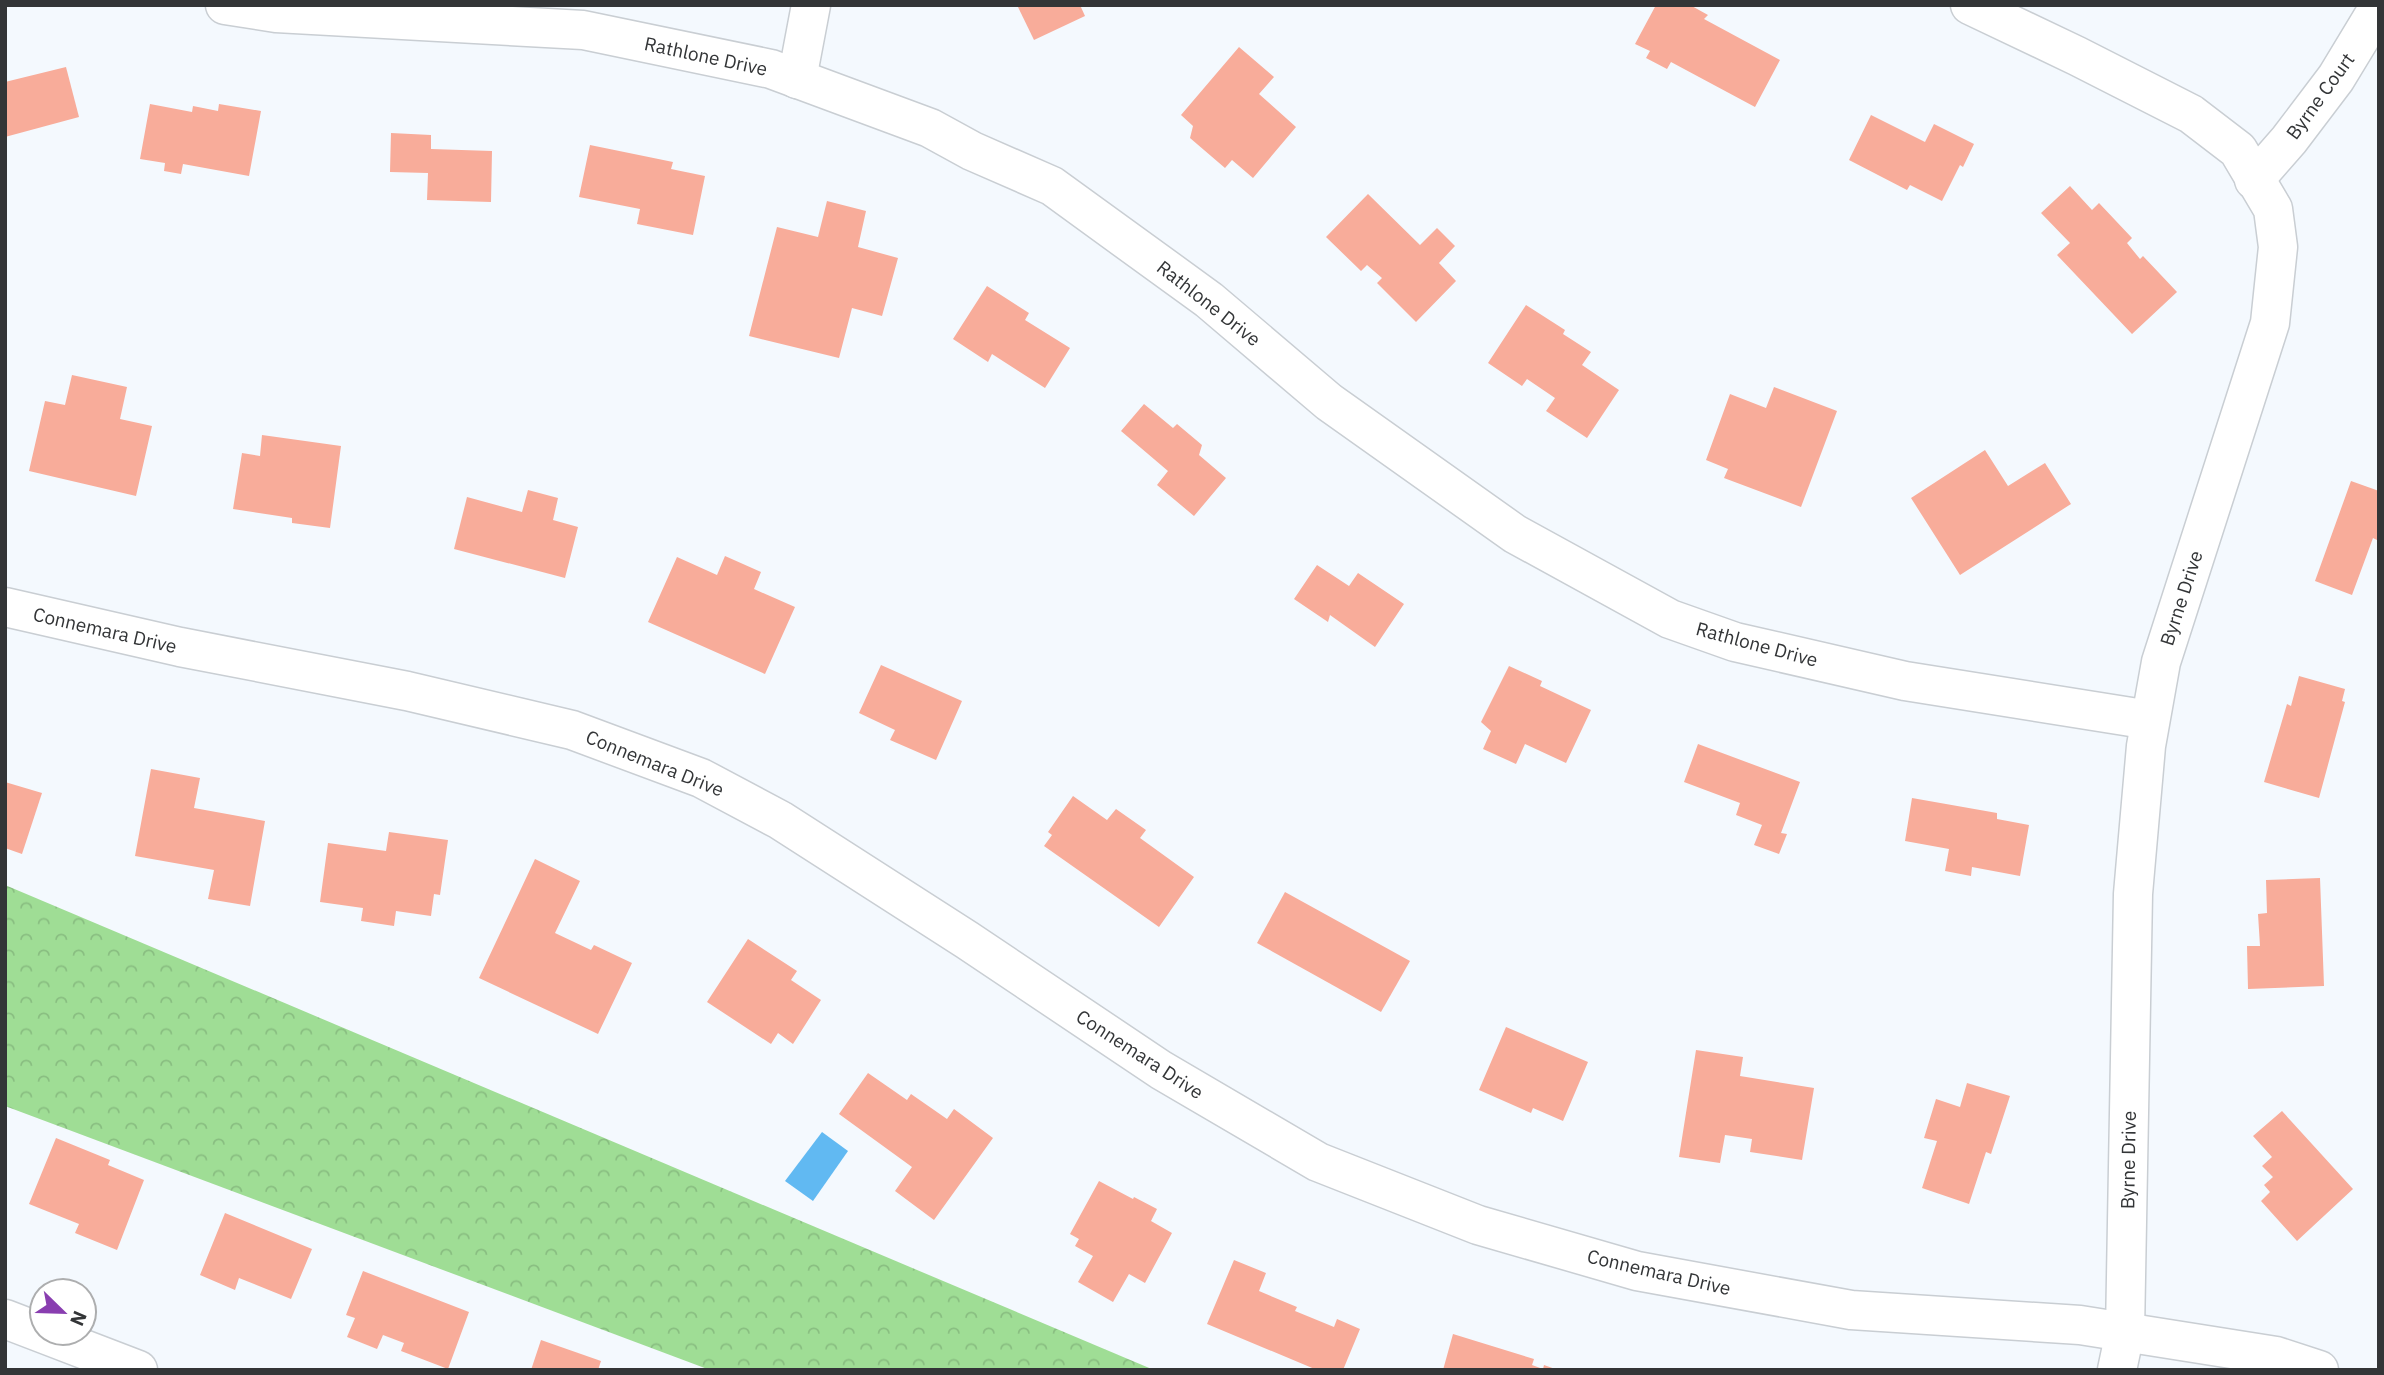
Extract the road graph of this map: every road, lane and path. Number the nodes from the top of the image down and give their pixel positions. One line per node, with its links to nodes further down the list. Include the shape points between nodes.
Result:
1 (225, 5): 5 (street, Rathlone Drive, via 276,13 583,30 771,69)
2 (811, 5): 5 (street)
3 (1970, 5): 6 (street, Byrne Drive, via 2191,114 2238,150)
4 (2379, 7): 6 (street, Byrne Court, via 2336,78)
5 (797, 79): 8 (street, Rathlone Drive, via 930,128 1052,186 1209,300 1329,402 1504,526 1670,619 1735,642 1905,681)
6 (2254, 180): 8 (street, Byrne Drive, via 2273,209 2277,247 2270,323 2161,662)
7 (5, 607): 10 (street, Connemara Drive, via 572,730 701,778 780,820 1161,1070 1318,1162 1478,1225 1637,1271 1851,1310)
8 (2150, 720): 10 (street, Byrne Drive, via 2133,894)
9 (5, 1319): 11 (street)
10 (2125, 1332): 12 (street, Byrne Drive); 13 (street, Connemara Drive, via 2276,1356)
11 (138, 1370)
12 (2117, 1370)
13 (2319, 1370)

